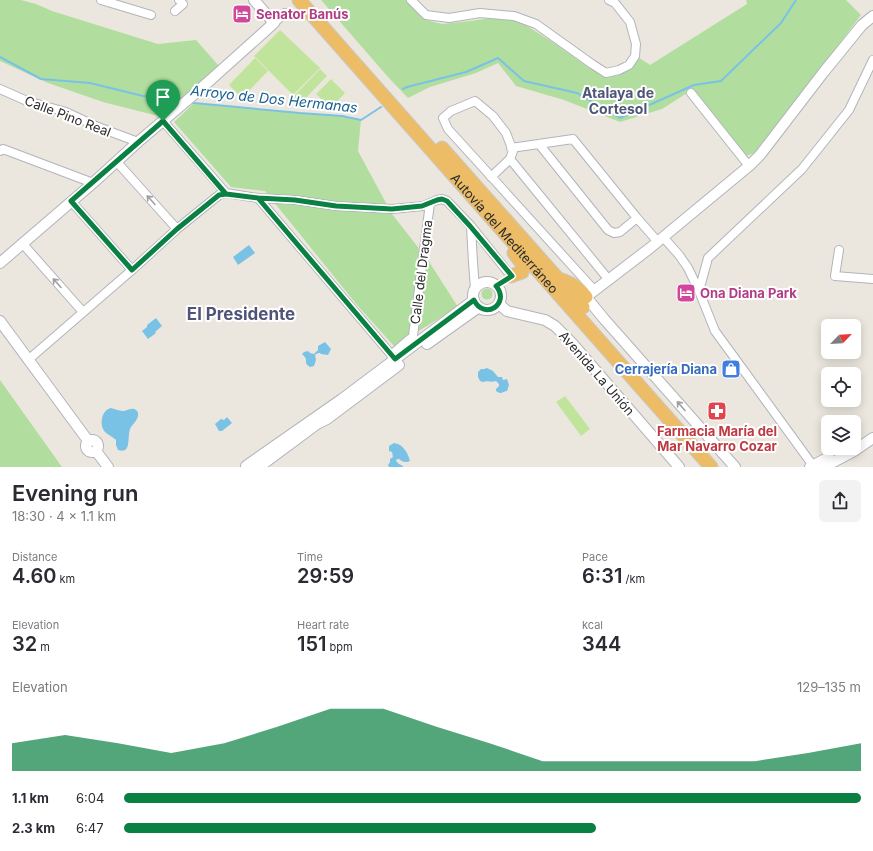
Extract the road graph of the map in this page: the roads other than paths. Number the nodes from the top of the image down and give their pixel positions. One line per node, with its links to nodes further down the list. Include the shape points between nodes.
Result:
1 (101, 0): 10 (street)
2 (179, 0): 8 (street, via 183,4)
3 (254, 0): 12 (street)
4 (299, 0): 32 (highway, Autovía del Mediterráneo)
5 (312, 0): 42 (highway, Autovía del Mediterráneo)
6 (411, 0): 7 (street, via 426,15 449,18 480,13 514,16 536,24 606,73 629,65 635,56 636,44 630,22)
7 (610, 0)
8 (175, 11)
9 (285, 13): 12 (street)
10 (151, 15)
11 (873, 16): 23 (street, via 862,25)
12 (274, 23): 16 (street)
13 (873, 60): 45 (street, via 849,110 802,169 708,258)
14 (0, 89): 17 (street, Calle Pino Real, via 27,101 66,112)
15 (691, 93): 23 (street)
16 (163, 121): 17 (street); 26 (street)
17 (138, 142): 22 (street)
18 (539, 144): 19 (street); 30 (street, via 573,139); 30 (street, via 608,230 614,234 620,232)
19 (511, 148): 21 (street, via 513,151); 24 (street, via 506,133 493,116 475,101 451,110 443,118 448,129)
20 (0, 151): 25 (street, via 3,148)
21 (510, 159): 24 (street); 41 (street)
22 (116, 161): 25 (street); 33 (street, one-way to 22)
23 (749, 166): 34 (street)
24 (490, 176): 46 (street)
25 (93, 183): 28 (street)
26 (226, 194): 27 (street); 33 (street, via 219,195)
27 (258, 198): 29 (street, via 392,209); 51 (street)
28 (71, 201): 35 (street); 38 (street)
29 (430, 203): 31 (street, via 442,199 447,201); 51 (street, Calle del Dragma, via 413,336)
30 (637, 218): 34 (street)
31 (470, 226): 39 (street); 44 (street)
32 (498, 226): 39 (highway, via 523,265 522,272); 42 (highway, Autovía del Mediterráneo)
33 (177, 229): 38 (street)
34 (660, 240): 41 (street); 45 (street, via 679,255)
35 (22, 243): 37 (street); 49 (street, one-way to 35)
36 (839, 250): 40 (street, via 834,276)
37 (0, 263)
38 (132, 270): 49 (street)
39 (512, 276): 42 (highway, via 535,277); 43 (street)
40 (873, 279)
41 (609, 280): 46 (street)
42 (557, 284): 46 (highway, via 569,283); 62 (highway, Autovía del Mediterráneo); 63 (highway, Autovía del Mediterráneo)
43 (496, 286): 44 (street, via 485,282); 48 (street, via 501,296)
44 (476, 289): 47 (street)
45 (699, 292): 57 (street, via 715,331)
46 (590, 294): 64 (street, one-way to 46, via 605,320)
47 (476, 303): 48 (street, via 482,309 489,310); 51 (street); 60 (street, via 424,346)
48 (499, 304): 61 (street, Avenida La Unión, via 507,311 545,320 555,326)
49 (83, 312): 52 (street)
50 (0, 321): 52 (street)
51 (393, 357): 59 (street, via 342,399)
52 (28, 360): 58 (street, via 89,442 88,450 96,451)
53 (873, 431): 55 (street)
54 (873, 438): 65 (street)
55 (861, 439)
56 (833, 455): 57 (street)
57 (812, 466)
58 (108, 467)
59 (248, 467)
60 (259, 467)
61 (679, 467)
62 (711, 467)
63 (722, 467)
64 (735, 467)
65 (824, 467)

